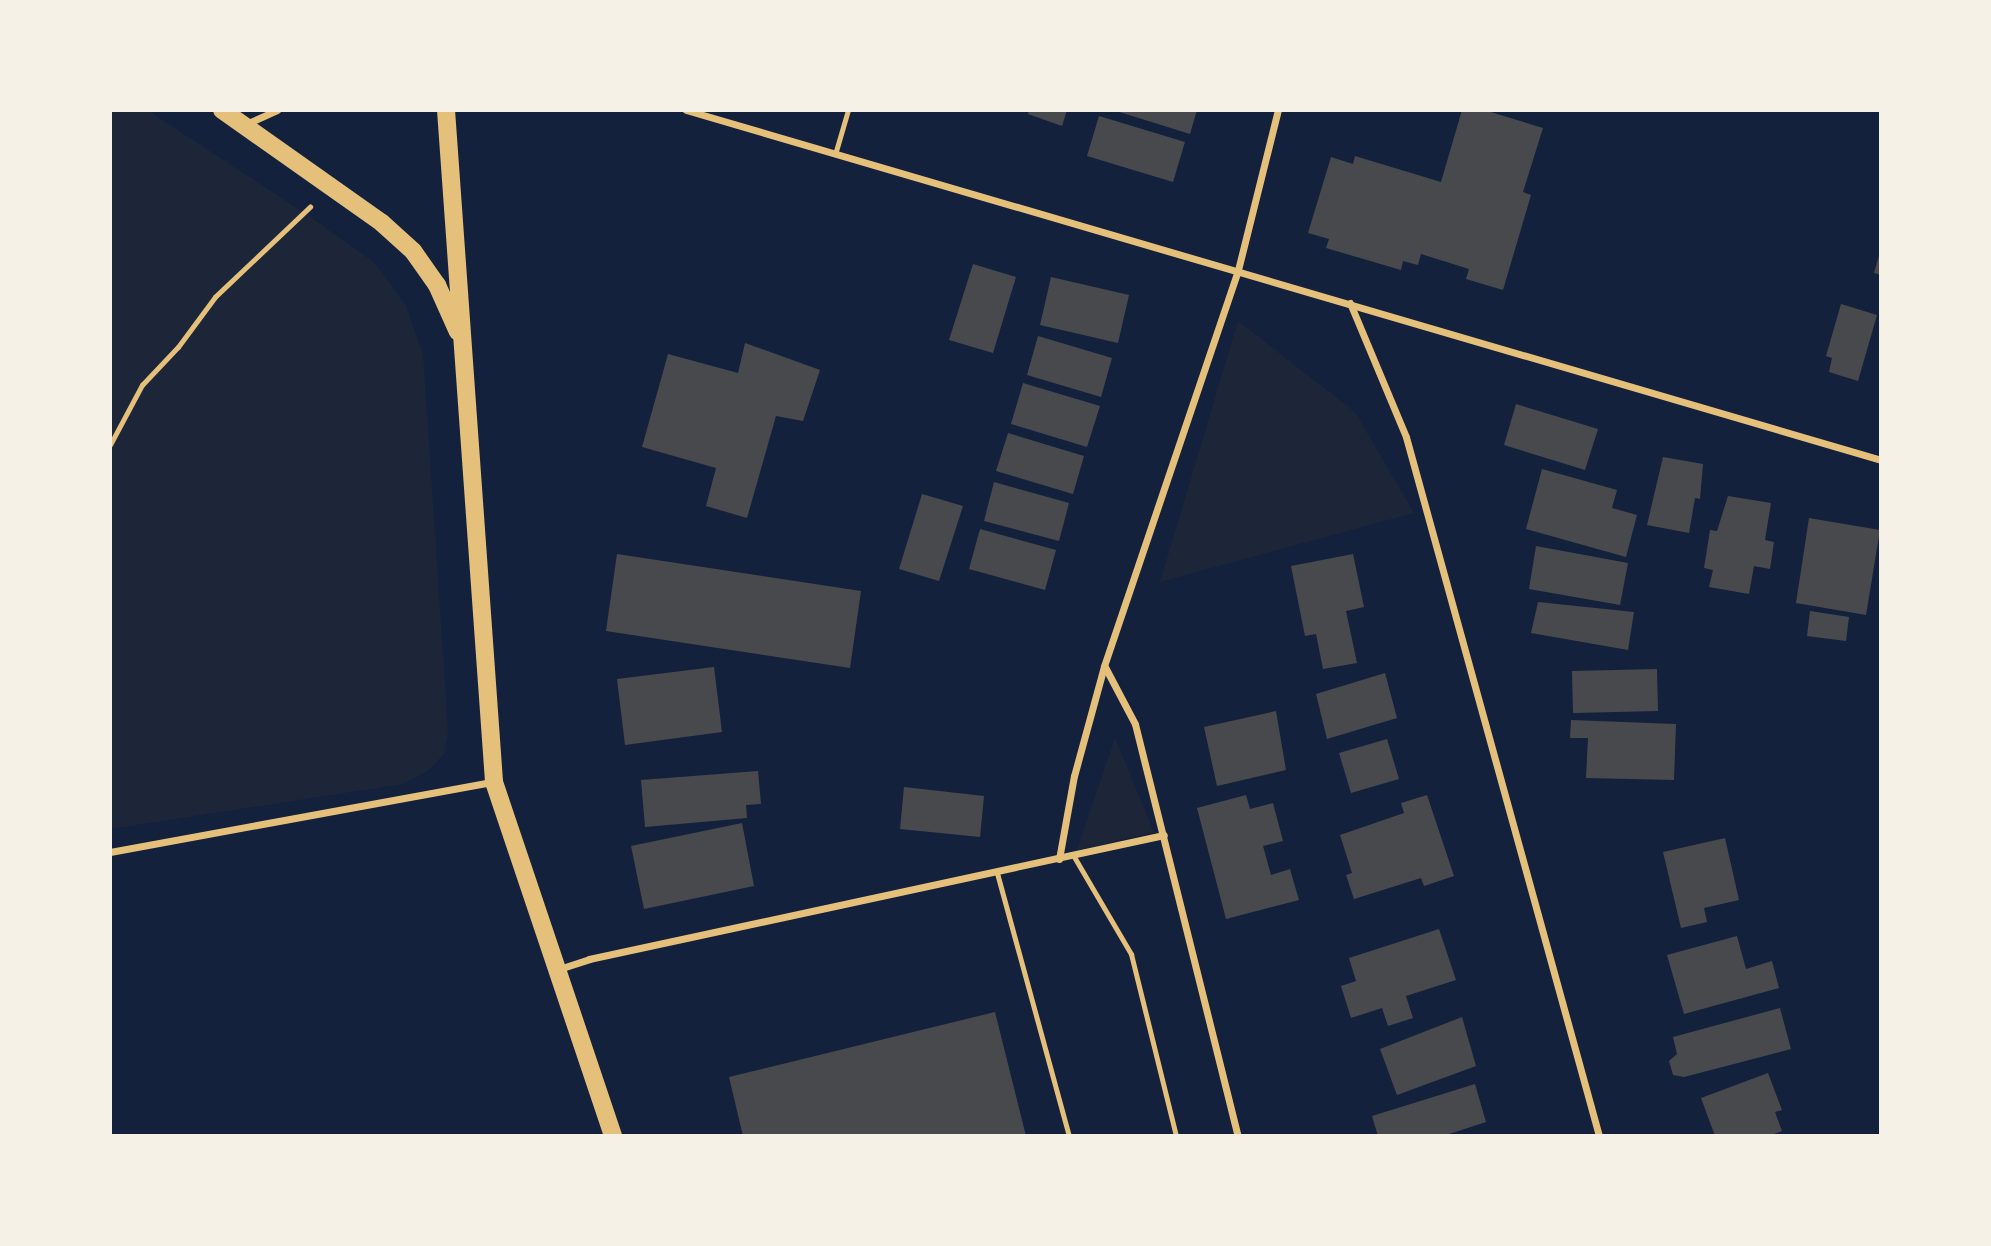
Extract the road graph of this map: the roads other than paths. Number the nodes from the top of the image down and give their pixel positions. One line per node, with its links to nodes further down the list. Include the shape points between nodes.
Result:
1 (222, 110): 8 (main road)
2 (277, 110): 8 (street)
3 (446, 110): 12 (main road)
4 (686, 110): 7 (street)
5 (848, 110): 9 (lane)
6 (1278, 110): 10 (street)
7 (705, 113): 9 (street)
8 (245, 124): 12 (main road, via 382,223 413,251 438,285)
9 (836, 151): 10 (street)
10 (1238, 270): 11 (street); 14 (street)
11 (1350, 303): 13 (street); 26 (street, via 1409,449)
12 (464, 348): 15 (main road)
13 (1881, 460)
14 (1104, 666): 16 (street, via 1135,724); 19 (street, via 1074,776)
15 (494, 782): 17 (street); 21 (main road)
16 (1164, 835): 18 (street); 25 (street)
17 (110, 852)
18 (1073, 855): 19 (street); 24 (lane, via 1132,954)
19 (1059, 859): 20 (street)
20 (997, 873): 21 (street, via 589,959); 23 (lane)
21 (555, 971): 22 (main road)
22 (613, 1136)
23 (1069, 1136)
24 (1176, 1136)
25 (1238, 1136)
26 (1599, 1136)

